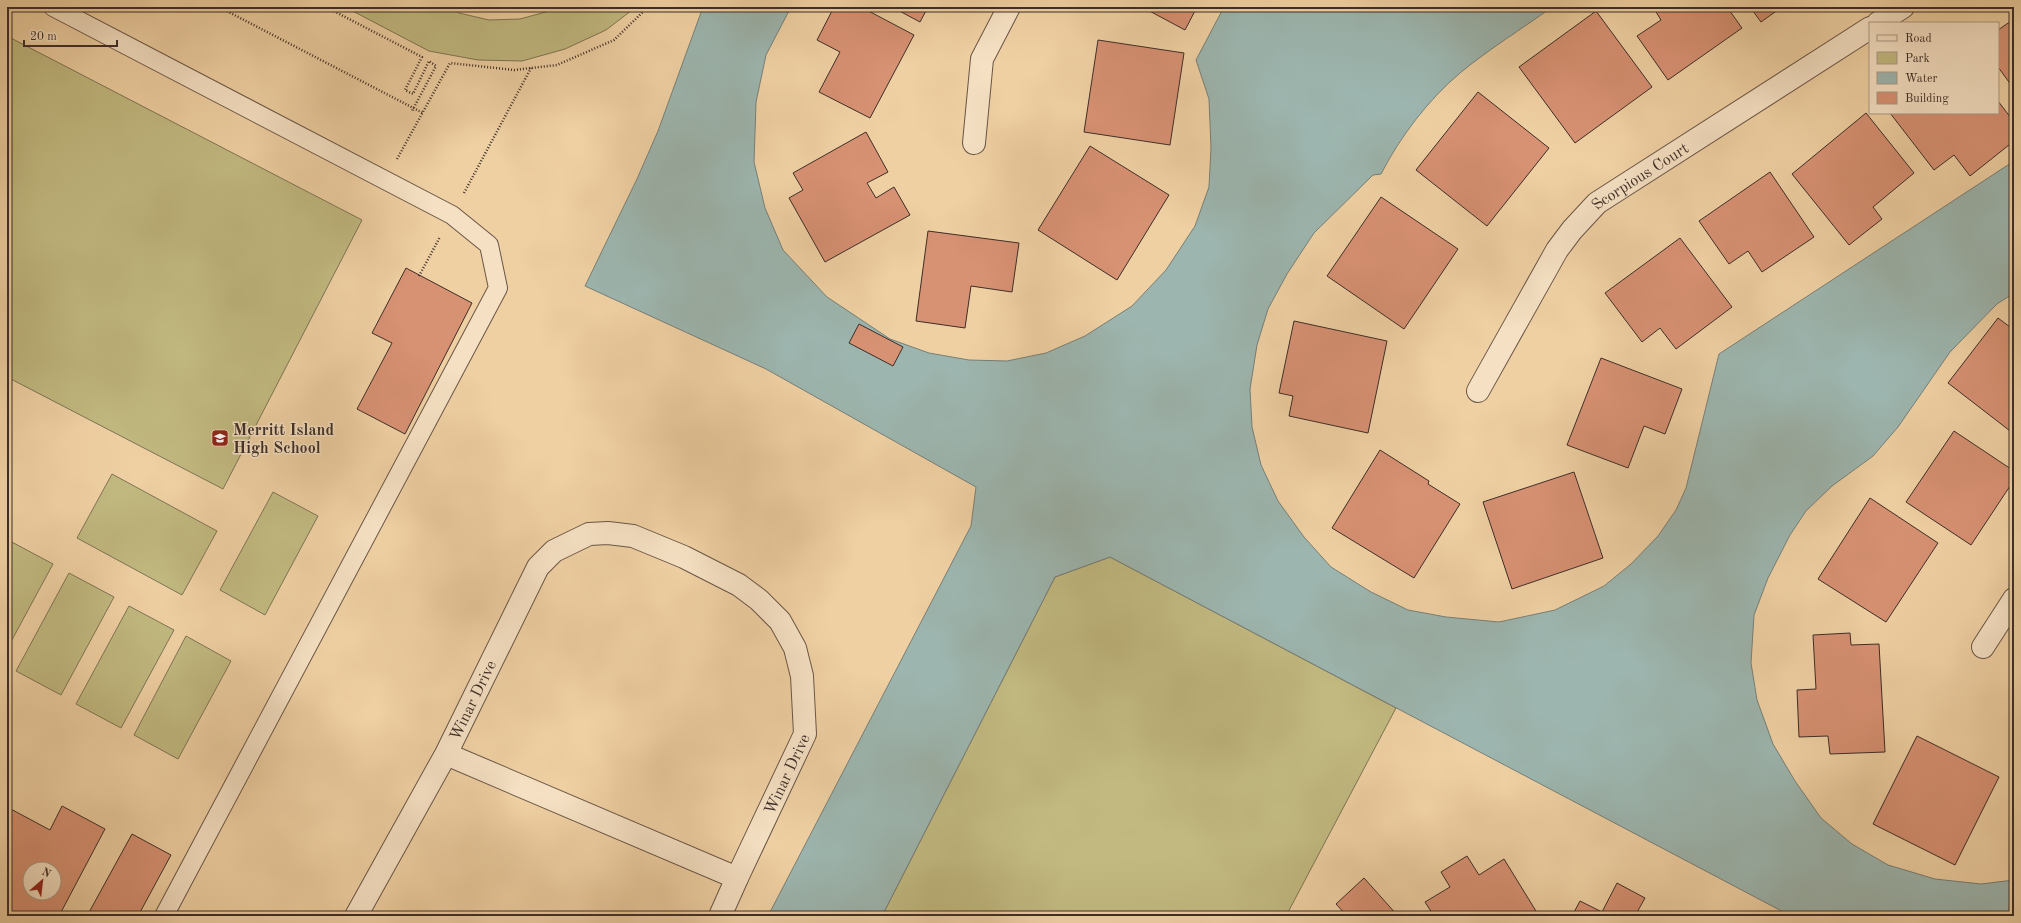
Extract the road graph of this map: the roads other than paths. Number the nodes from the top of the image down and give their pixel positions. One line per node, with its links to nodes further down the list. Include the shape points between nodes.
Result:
1 (53, 7): 12 (lane, via 452,215 489,245 498,288)
2 (1009, 7): 6 (street, via 982,59)
3 (1903, 7): 4 (street)
4 (1880, 22)
5 (1869, 29): 7 (street, Scorpious Court, via 1597,204 1557,250)
6 (974, 142)
7 (1478, 391)
8 (2014, 599): 9 (street)
9 (1983, 647)
10 (446, 754): 11 (street, Winar Drive); 11 (street, Winar Drive, via 538,567 554,551 589,534 608,533 633,536 684,557 744,589 780,621 795,648 802,676 805,734); 13 (street, Winar Drive)
11 (737, 878): 14 (street)
12 (164, 916)
13 (356, 916)
14 (720, 916)

